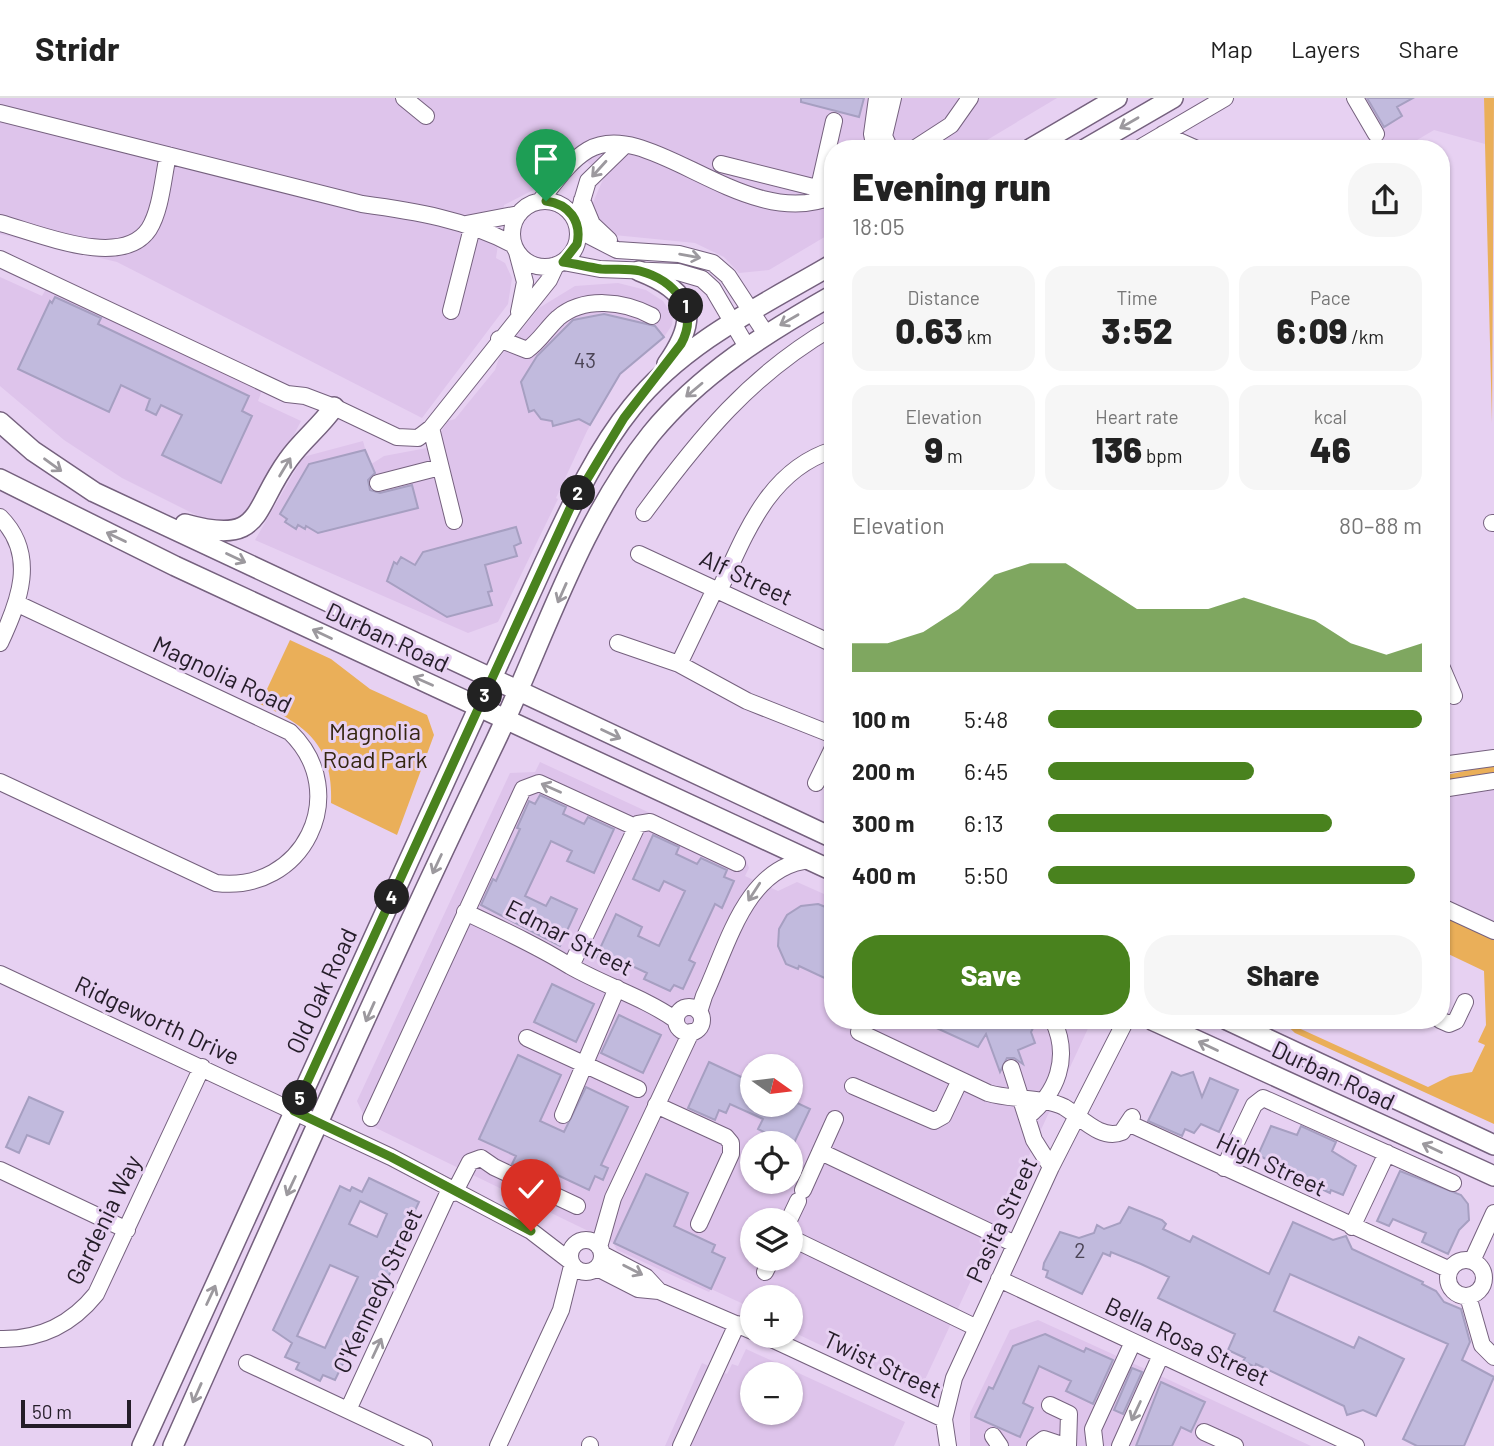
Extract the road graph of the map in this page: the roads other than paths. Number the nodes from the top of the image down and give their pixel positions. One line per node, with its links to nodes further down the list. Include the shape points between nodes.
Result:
1 (404, 98): 10 (street)
2 (893, 98): 17 (street)
3 (1117, 98): 19 (main road)
4 (1173, 98): 20 (main road, one-way to 20)
5 (1225, 98): 12 (street)
6 (1355, 98): 13 (street)
7 (970, 99): 18 (street, via 951,125)
8 (875, 106): 15 (street); 16 (street)
9 (0, 113): 24 (street)
10 (426, 116)
11 (834, 121): 14 (street)
12 (1163, 134): 21 (street); 22 (street)
13 (1376, 134)
14 (830, 140)
15 (864, 140)
16 (875, 140)
17 (886, 140)
18 (928, 140)
19 (1045, 140)
20 (1101, 140)
21 (1153, 140)
22 (1177, 140)
23 (625, 145): 27 (street, via 767,203 793,205); 29 (street, one-way to 29, via 594,173); 30 (street, via 588,150)
24 (168, 155): 32 (street, via 153,220 142,237 127,247 103,249); 34 (street)
25 (721, 164): 27 (street)
26 (824, 165): 27 (street)
27 (817, 195): 28 (street)
28 (824, 195)
29 (582, 200): 33 (street); 37 (street, via 603,237)
30 (540, 201): 31 (street); 33 (street, via 560,204)
31 (519, 214): 34 (street); 35 (street, via 513,226)
32 (0, 223)
33 (577, 225): 37 (street, via 608,247); 38 (street, via 577,244)
34 (468, 226): 35 (street); 41 (street)
35 (516, 248): 38 (street, via 536,266); 43 (street, via 525,282)
36 (0, 259): 51 (street, via 287,394)
37 (643, 262): 38 (street); 42 (street, one-way to 42, via 687,255 713,262 728,275); 45 (street, via 702,279); 50 (main road, via 676,290 688,317 685,337)
38 (560, 264): 43 (street)
39 (824, 269): 42 (main road, Old Oak Road)
40 (824, 300): 47 (main road, one-way to 47)
41 (451, 311)
42 (752, 311): 45 (main road, Old Oak Road); 47 (street)
43 (518, 315): 48 (street)
44 (652, 316): 48 (street, via 632,305 608,302 563,315 527,350)
45 (733, 322): 49 (street); 50 (main road, Old Oak Road)
46 (824, 333): 59 (street, via 778,361 708,429)
47 (766, 334): 49 (main road)
48 (499, 340): 53 (street)
49 (747, 348): 71 (main road, one-way to 71, via 687,395 629,465 590,531)
50 (648, 390): 69 (main road, Old Oak Road, via 591,468)
51 (334, 407): 53 (street, via 404,439 418,438); 58 (main road, one-way to 51, via 214,531 244,527 259,513 288,460)
52 (0, 422): 58 (main road, one-way to 58, via 60,471)
53 (431, 428): 55 (street)
54 (824, 453): 63 (street, via 807,460 770,494 756,512)
55 (440, 467): 57 (street); 61 (street)
56 (0, 479): 73 (main road, Durban Road, one-way to 56, via 175,566)
57 (378, 483)
58 (130, 509): 69 (main road, Durban Road, one-way to 69)
59 (644, 513)
60 (0, 517): 64 (street, via 20,553 23,579)
61 (454, 521)
62 (639, 554): 63 (street, Alf Street)
63 (717, 590): 65 (street, Alf Street); 68 (street)
64 (18, 604): 66 (street); 80 (street, Magnolia Road, via 290,732 313,764 318,803 311,828 289,861 268,877 229,884 216,883)
65 (824, 640)
66 (0, 643)
67 (618, 643): 68 (street)
68 (679, 664): 75 (street, via 747,701)
69 (493, 677): 71 (main road, Durban Road); 73 (main road, Old Oak Road)
70 (1450, 687): 72 (street)
71 (519, 689): 74 (main road); 84 (main road, Durban Road, one-way to 84)
72 (1454, 696)
73 (480, 707): 74 (main road, Durban Road); 112 (main road, Old Oak Road)
74 (505, 719): 85 (main road, Durban Road); 118 (main road, one-way to 118)
75 (824, 731)
76 (1494, 758): 77 (street)
77 (1450, 764)
78 (824, 767): 81 (street)
79 (1494, 781): 82 (street)
80 (0, 782)
81 (816, 783)
82 (1450, 788)
83 (635, 827): 86 (street, via 650,822); 89 (street, one-way to 89, via 543,785 527,785); 91 (street)
84 (824, 834)
85 (811, 860): 87 (main road, Durban Road); 95 (street, one-way to 95, via 777,869 752,891 699,1012 692,1007)
86 (737, 863)
87 (824, 866)
88 (1450, 911): 90 (street)
89 (465, 912): 91 (street, Edmar Street, via 554,953); 116 (street)
90 (1494, 932)
91 (571, 966): 93 (street, Edmar Street)
92 (0, 974): 104 (street, Ridgeworth Drive)
93 (617, 988): 95 (street, Edmar Street); 103 (street)
94 (1465, 1002): 96 (street)
95 (682, 1023): 111 (street, via 676,1063)
96 (1450, 1024)
97 (1056, 1029): 110 (street, via 1060,1059)
98 (1122, 1029): 115 (street, Pasita Street)
99 (1172, 1029): 125 (main road, Durban Road, one-way to 99)
100 (1246, 1029): 119 (main road, Durban Road)
101 (859, 1032): 106 (street)
102 (527, 1038): 103 (street)
103 (586, 1066): 108 (street); 113 (street)
104 (202, 1068): 112 (street, Ridgeworth Drive); 133 (street, Gardenia Way)
105 (1011, 1068): 109 (street)
106 (960, 1080): 107 (street, via 943,1116 934,1121); 109 (street, via 988,1093)
107 (853, 1086)
108 (638, 1090)
109 (1021, 1100): 110 (street); 114 (street)
110 (1045, 1102): 114 (street); 115 (street, via 1061,1105)
111 (656, 1105): 131 (street, via 732,1143); 138 (street)
112 (294, 1111): 118 (street, Ridgeworth Drive); 158 (main road, Old Oak Road, one-way to 112)
113 (563, 1115)
114 (1027, 1117): 122 (street, via 1037,1146)
115 (1079, 1117): 122 (street, Pasita Street); 123 (street, High Street, via 1112,1135 1122,1132 1130,1120)
116 (371, 1118)
117 (835, 1119): 120 (street)
118 (319, 1124): 127 (street); 159 (main road, one-way to 159)
119 (1494, 1145)
120 (821, 1152): 129 (street); 137 (street)
121 (1387, 1153): 123 (street, via 1263,1098 1254,1105); 126 (street); 132 (street)
122 (1051, 1167): 137 (street, Pasita Street)
123 (1224, 1168): 132 (street, High Street)
124 (0, 1170): 133 (street)
125 (1494, 1176)
126 (1453, 1184)
127 (452, 1192): 128 (street, O'Kennedy Street, via 470,1162 481,1157); 134 (street); 155 (street, O'Kennedy Street, one-way to 127)
128 (577, 1206)
129 (794, 1208)
130 (1494, 1213): 135 (street)
131 (699, 1224)
132 (1352, 1227): 141 (street, High Street)
133 (127, 1230): 148 (street, Gardenia Way, via 104,1282 75,1316 38,1335)
134 (531, 1231): 138 (street); 140 (street)
135 (1489, 1239): 139 (street)
136 (803, 1244): 147 (street)
137 (1015, 1244): 142 (street, Pasita Street)
138 (592, 1254): 140 (street, via 570,1252); 140 (street, via 580,1272); 144 (street); 145 (street, via 638,1289 659,1291)
139 (1472, 1261): 141 (street, via 1457,1262); 143 (street, via 1481,1267 1484,1277 1478,1292)
140 (571, 1263): 144 (street)
141 (1450, 1270): 143 (street, via 1447,1278 1452,1291)
142 (999, 1279): 147 (street, Pasita Street); 149 (street, Bella Rosa Street)
143 (1468, 1296): 152 (street, via 1482,1345)
144 (561, 1310): 161 (street)
145 (737, 1324): 146 (street); 162 (street)
146 (740, 1325)
147 (977, 1328): 156 (street, Pasita Street, via 954,1378)
148 (0, 1339)
149 (1133, 1342): 151 (street, Bella Rosa Street); 166 (street, via 1093,1429)
150 (790, 1348): 156 (street, Twist Street)
151 (1161, 1355): 167 (street, one-way to 167); 169 (street, Bella Rosa Street)
152 (1494, 1357)
153 (247, 1363): 155 (street)
154 (1050, 1405): 165 (street, via 1069,1414)
155 (348, 1410): 160 (street)
156 (944, 1419): 163 (street, Pasita Street)
157 (1204, 1432): 168 (street)
158 (142, 1446)
159 (173, 1446)
160 (424, 1446)
161 (498, 1446)
162 (681, 1446)
163 (948, 1446)
164 (1035, 1446): 165 (street, via 1044,1439)
165 (1066, 1446)
166 (1095, 1446)
167 (1120, 1446)
168 (1235, 1446)
169 (1356, 1446)

